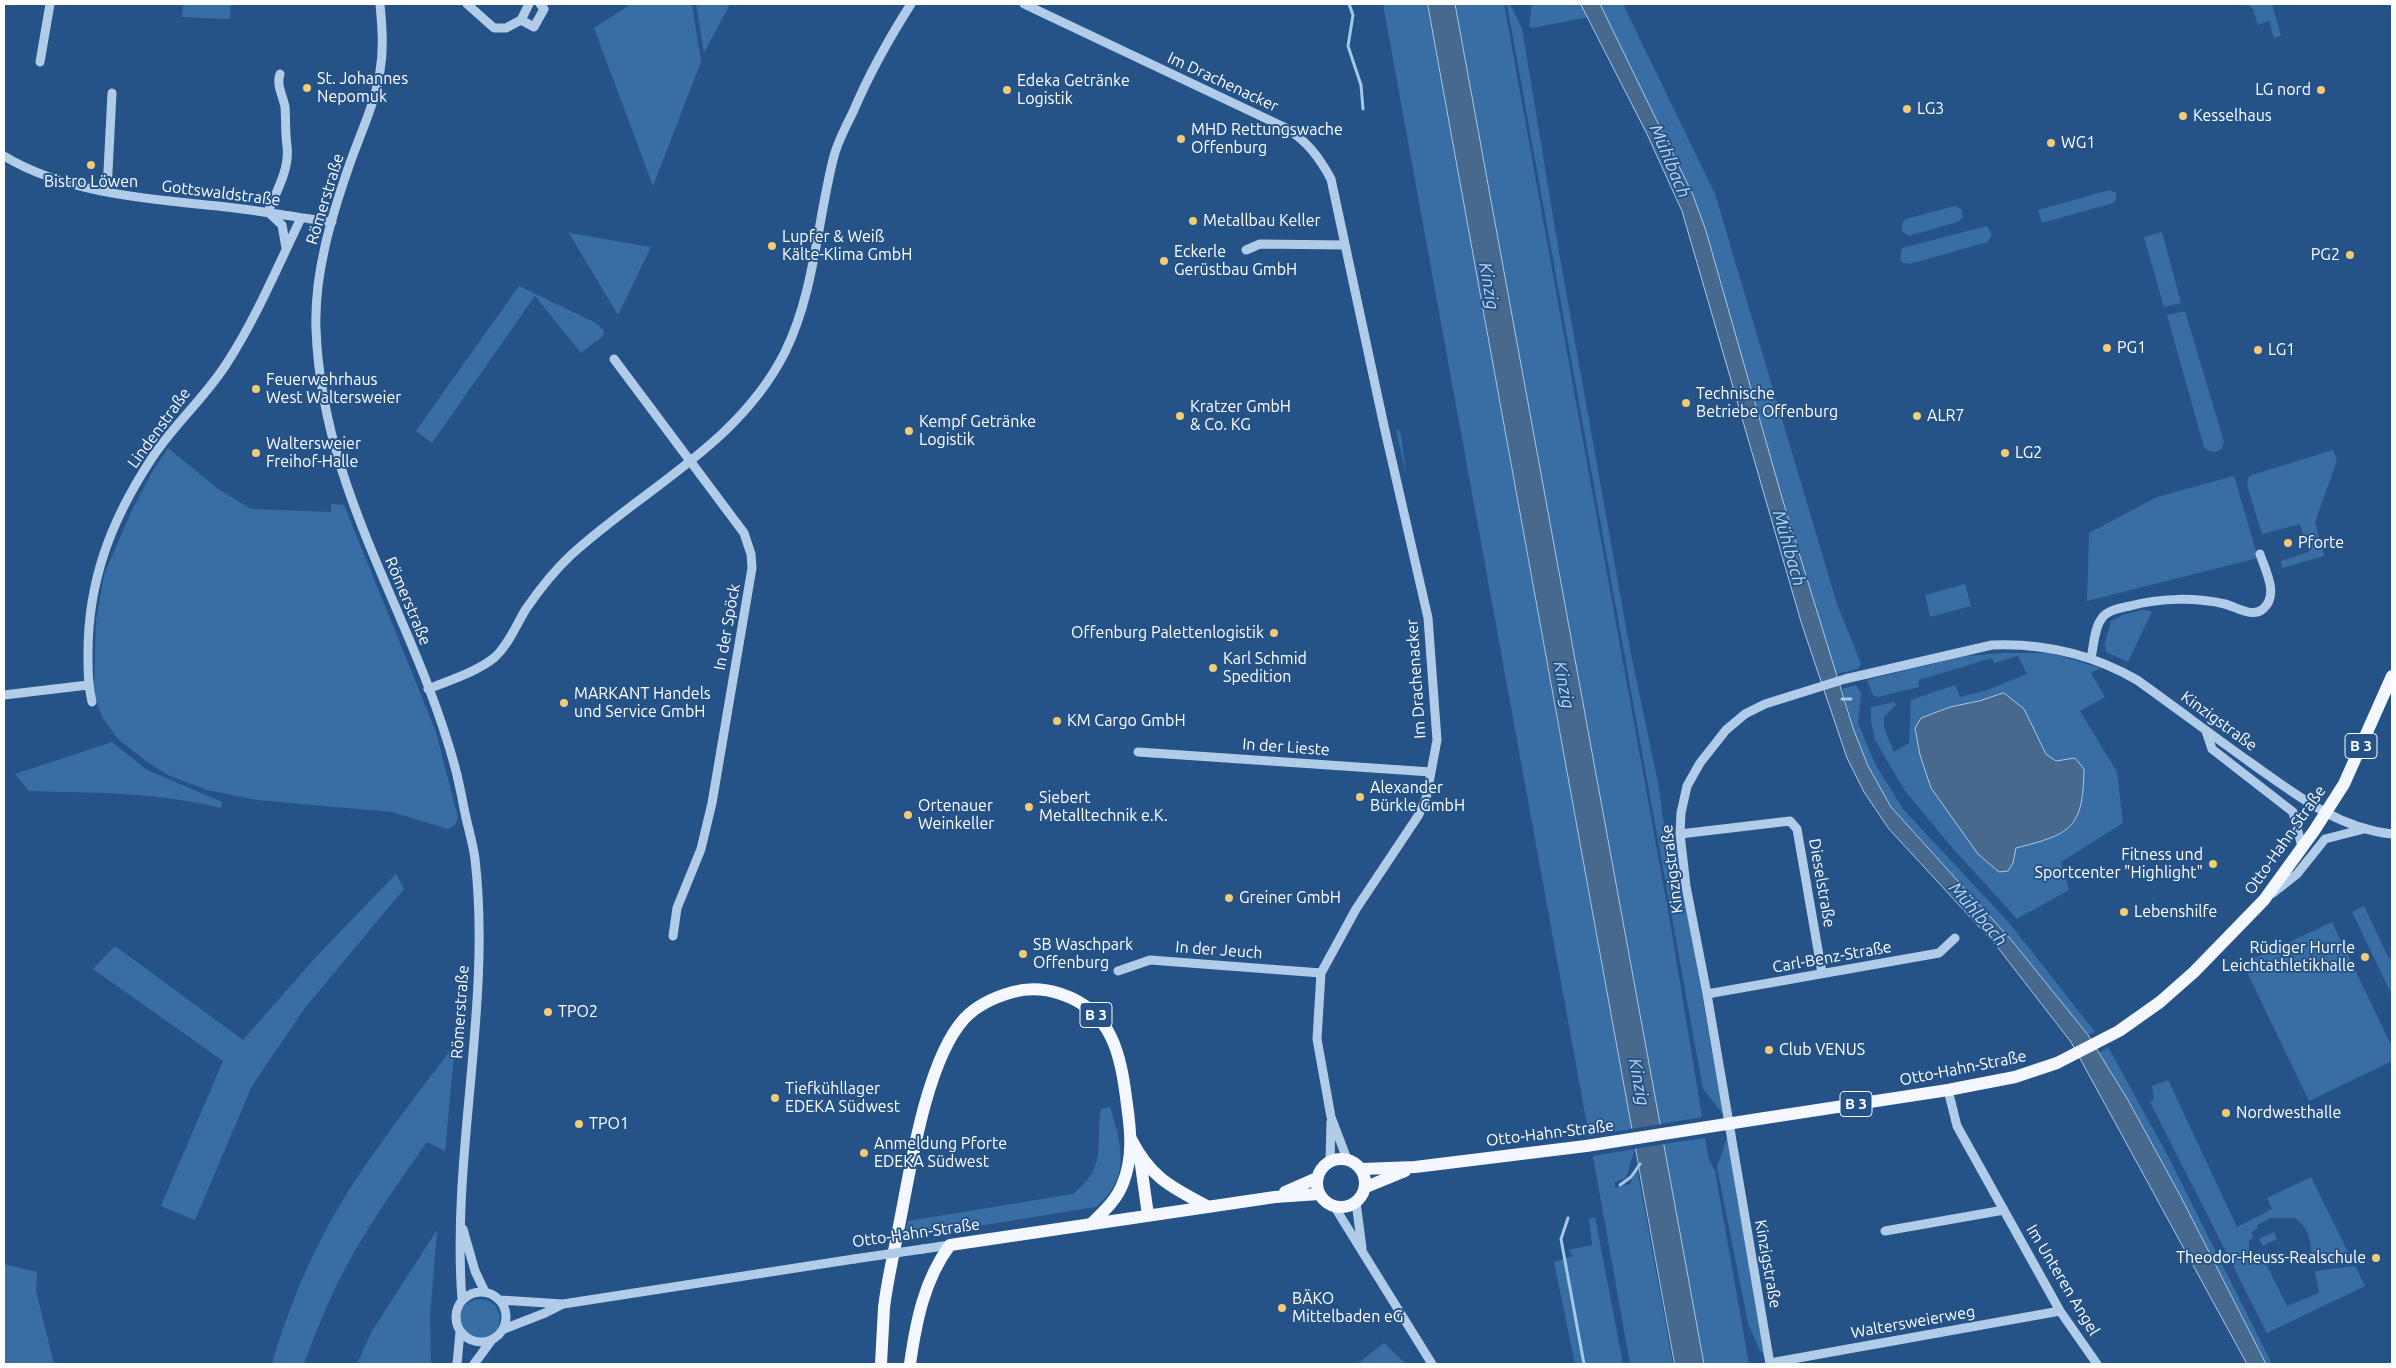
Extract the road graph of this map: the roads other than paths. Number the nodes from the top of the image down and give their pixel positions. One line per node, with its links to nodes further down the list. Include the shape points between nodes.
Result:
1 (50, 4): 9 (street)
2 (380, 4): 16 (street, Römerstraße, via 382,45 379,76)
3 (467, 4): 8 (street, via 494,28 506,28)
4 (529, 4): 8 (street)
5 (540, 4): 8 (street, via 544,9 534,27)
6 (911, 4): 21 (street, via 875,62 835,155 807,287 785,352 747,409)
7 (1024, 4): 17 (street, Im Drachenacker, via 1260,115 1301,138 1312,148 1331,179)
8 (522, 20)
9 (40, 62)
10 (280, 74): 14 (street, via 278,80 285,108 284,137 287,146 285,171)
11 (112, 93): 13 (street)
12 (4, 156): 13 (street, Gottswaldstraße, via 28,171)
13 (107, 191): 14 (street, Gottswaldstraße, via 170,202)
14 (268, 212): 15 (street, Gottswaldstraße); 18 (street, via 282,225)
15 (301, 218): 16 (street, Gottswaldstraße); 18 (street, Lindenstraße)
16 (332, 222): 26 (street, Römerstraße, via 323,254 316,310 321,391 326,417 360,524)
17 (1344, 245): 19 (street, via 1260,244); 31 (street, Im Drachenacker, via 1428,618 1437,740)
18 (286, 248): 25 (street, Lindenstraße, via 227,363 150,461 106,546 90,604)
19 (1246, 250)
20 (614, 359): 21 (street, In der Spöck)
21 (692, 462): 26 (street, via 633,505 552,573 495,657); 38 (street, In der Spöck, via 744,533 752,568 712,803 701,849 677,908)
22 (2260, 554): 23 (street, via 2271,596 2259,612 2252,613 2224,604 2182,600 2127,607 2104,615 2098,623)
23 (2091, 658): 29 (street, Kinzigstraße, via 2137,680); 34 (street, Kinzigstraße, via 2051,648 1992,645 1845,679 1765,704 1745,714 1726,730 1700,763 1686,786)
24 (2392, 676): 32 (main road, Otto-Hahn-Straße / B 3, via 2348,777)
25 (88, 685): 27 (street); 28 (street, Lindenstraße)
26 (428, 689): 61 (street, Römerstraße, via 455,766 475,858 479,958)
27 (4, 695)
28 (92, 702)
29 (2206, 731): 32 (street, Kinzigstraße); 36 (street, via 2212,749 2293,812)
30 (1138, 752): 31 (street, In der Lieste)
31 (1431, 772): 41 (street, Im Drachenacker, via 1426,799 1418,816 1356,909)
32 (2326, 813): 33 (street, Kinzigstraße); 36 (main road, Otto-Hahn-Straße / B 3)
33 (2364, 829): 35 (street); 37 (street, via 2325,839 2297,874)
34 (1680, 834): 42 (street, Dieselstraße, via 1790,821 1797,829); 43 (street, Kinzigstraße, via 1686,886)
35 (2392, 834)
36 (2302, 847): 37 (main road, Otto-Hahn-Straße / B 3)
37 (2264, 900): 44 (main road, Otto-Hahn-Straße / B 3, via 2194,972 2160,1002 2114,1034 2056,1063 2015,1077)
38 (673, 936)
39 (1955, 938): 42 (street, Carl-Benz-Straße, via 1939,953)
40 (1118, 971): 41 (street, In der Jeuch, via 1150,960)
41 (1321, 973): 45 (street, Im Drachenacker, via 1317,1039)
42 (1822, 974): 43 (street, Carl-Benz-Straße)
43 (1707, 994): 79 (street, Kinzigstraße)
44 (1948, 1090): 50 (main road, Otto-Hahn-Straße / B 3, bridge, via 1586,1146); 59 (street, Im Unteren Angel, via 1957,1126)
45 (1331, 1117): 48 (street, Im Drachenacker); 49 (street, Im Drachenacker)
46 (1131, 1139): 47 (main road, B 3); 62 (main road, B 3, via 1123,1184 1115,1199); 76 (main road, B 3, via 1118,1053 1111,1035 1089,1008 1056,992 1019,991 995,998 963,1020 945,1047 923,1115 884,1306)
47 (1139, 1156): 57 (main road, B 3, via 1159,1179); 60 (main road, B 3)
48 (1347, 1159): 49 (main road); 51 (main road)
49 (1330, 1161): 52 (main road, Otto-Hahn-Straße)
50 (1415, 1168): 51 (main road, Otto-Hahn-Straße / B 3); 53 (main road, Otto-Hahn-Straße / B 3)
51 (1362, 1170): 53 (main road)
52 (1317, 1178): 54 (main road); 55 (main road, Otto-Hahn-Straße)
53 (1366, 1187): 56 (main road)
54 (1319, 1194): 55 (main road, Otto-Hahn-Straße); 58 (main road)
55 (1275, 1197): 57 (main road, Otto-Hahn-Straße)
56 (1356, 1202): 58 (main road, via 1349,1206); 65 (street)
57 (1207, 1206): 60 (main road, Otto-Hahn-Straße)
58 (1334, 1206): 65 (street)
59 (2004, 1210): 63 (street); 70 (street, Im Unteren Angel)
60 (1148, 1215): 62 (main road, Otto-Hahn-Straße)
61 (460, 1219): 66 (street, Römerstraße, via 473,1265); 67 (street, Römerstraße)
62 (1090, 1224): 64 (main road, Otto-Hahn-Straße)
63 (1885, 1231)
64 (950, 1244): 69 (street, Otto-Hahn-Straße, bridge); 77 (main road, via 931,1274)
65 (1363, 1251): 78 (street)
66 (486, 1292): 67 (street, via 477,1292); 68 (street)
67 (462, 1300): 72 (street, via 455,1316)
68 (500, 1300): 69 (street, Otto-Hahn-Straße); 71 (street, via 507,1316)
69 (562, 1304): 71 (street, Otto-Hahn-Straße)
70 (2060, 1311): 79 (street, Waltersweierweg); 80 (street, Im Unteren Angel)
71 (504, 1329): 73 (street)
72 (460, 1332): 73 (street, via 474,1342); 74 (street)
73 (491, 1340): 75 (street)
74 (457, 1364)
75 (474, 1364)
76 (881, 1364)
77 (910, 1364)
78 (1432, 1364)
79 (1770, 1364)
80 (2097, 1364)

